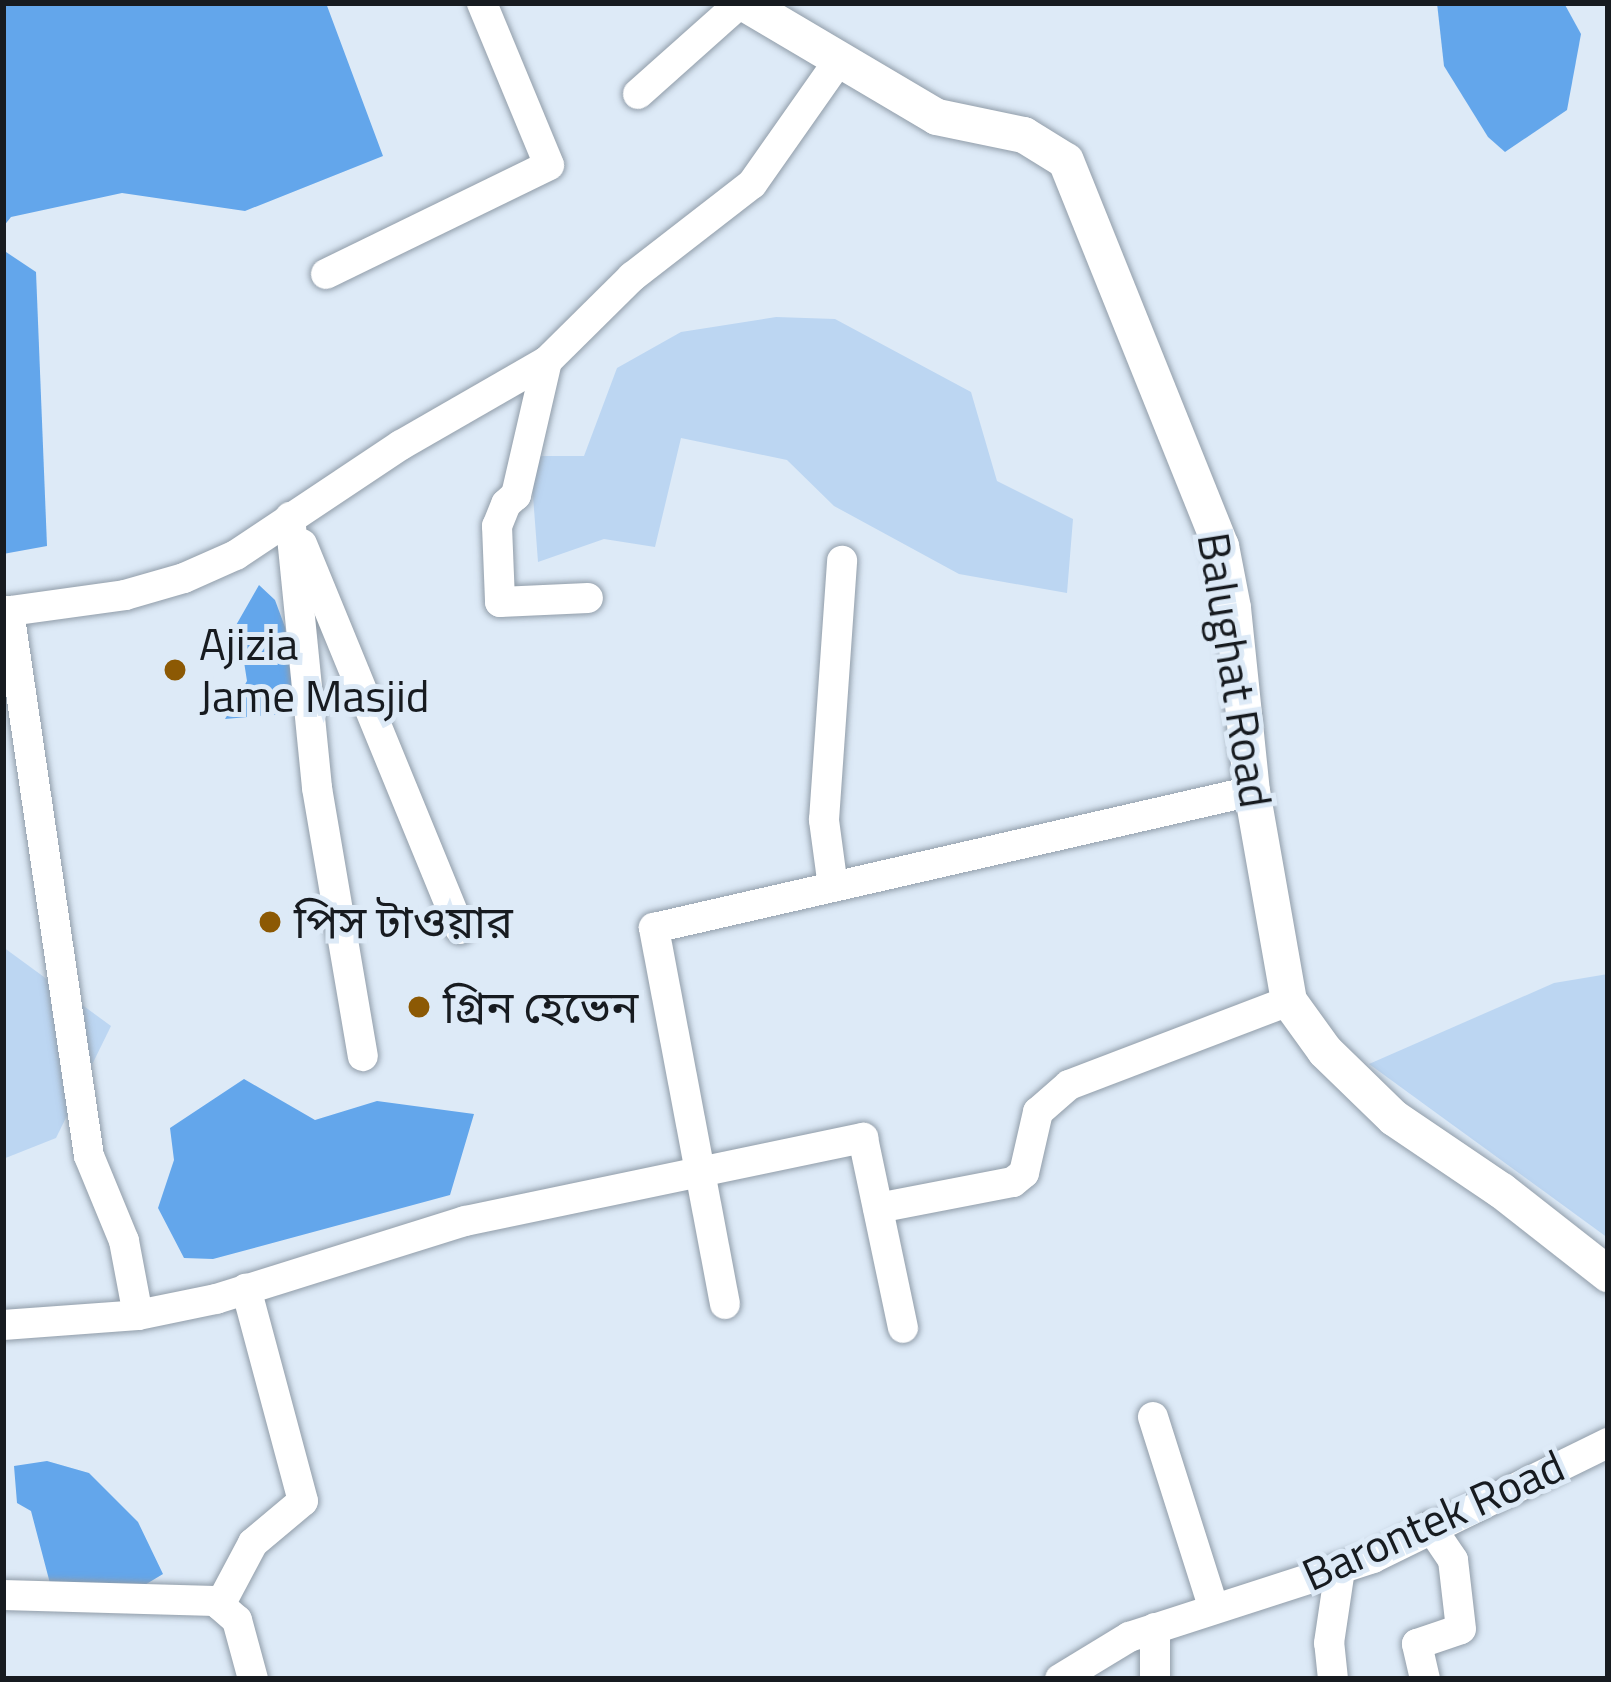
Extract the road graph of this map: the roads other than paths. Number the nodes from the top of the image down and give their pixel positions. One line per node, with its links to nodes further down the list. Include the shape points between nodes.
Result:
1 (482, 3): 5 (street, via 549,165)
2 (742, 3): 3 (street, Balughat Road); 4 (street)
3 (838, 63): 6 (street, via 752,184 632,277); 11 (street, Balughat Road, via 937,116 1024,135 1066,161 1078,182 1221,547)
4 (638, 94)
5 (326, 274)
6 (547, 362): 7 (street); 9 (street, via 516,495 497,526 500,602)
7 (290, 517): 10 (street, via 236,555 184,578); 13 (street); 15 (street, via 317,788)
8 (842, 561): 12 (street, via 824,820)
9 (588, 598)
10 (6, 612): 21 (street, via 89,1156 124,1241)
11 (1252, 791): 12 (street); 14 (street, Balughat Road)
12 (833, 887): 16 (street, via 654,928)
13 (460, 929)
14 (1289, 1001): 17 (street, via 1070,1084 1038,1112 1024,1173 1012,1182); 18 (street, Balughat Road, via 1325,1052 1394,1118)
15 (364, 1056)
16 (700, 1171): 17 (street, via 863,1138); 19 (street, via 465,1221); 20 (street)
17 (878, 1208): 23 (street)
18 (1608, 1274)
19 (246, 1289): 21 (street); 29 (street, via 303,1501 253,1544)
20 (725, 1304)
21 (138, 1315): 22 (street)
22 (3, 1325)
23 (903, 1328)
24 (1153, 1417): 30 (street)
25 (1608, 1443): 26 (street, Barontek Road)
26 (1430, 1526): 27 (street, Barontek Road); 36 (street, via 1454,1559 1461,1629 1417,1644)
27 (1340, 1568): 30 (street, Barontek Road); 35 (street, via 1329,1643)
28 (3, 1595): 29 (street)
29 (220, 1605): 32 (street, via 237,1620)
30 (1214, 1609): 31 (street, Barontek Road)
31 (1155, 1628): 33 (street, Barontek Road); 34 (street)
32 (253, 1679)
33 (1060, 1679)
34 (1155, 1679)
35 (1333, 1679)
36 (1425, 1679)

